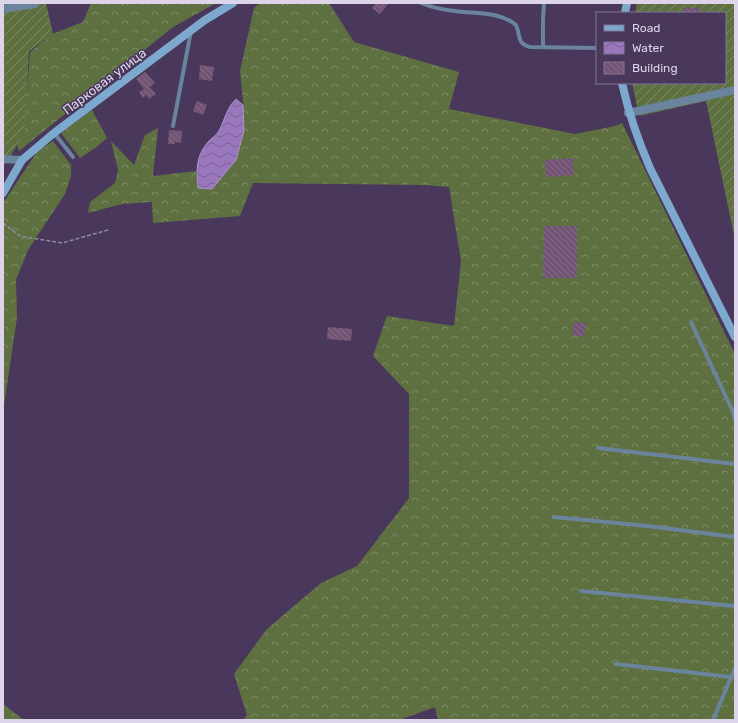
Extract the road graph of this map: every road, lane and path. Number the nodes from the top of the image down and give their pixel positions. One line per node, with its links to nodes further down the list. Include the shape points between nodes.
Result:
1 (34, 3): 5 (street)
2 (233, 3): 6 (street, Парковая улица)
3 (421, 3): 7 (lane, via 454,11 490,14 516,25 520,41 524,45)
4 (544, 3): 7 (lane)
5 (3, 9)
6 (191, 31): 12 (lane); 13 (street, Парковая улица)
7 (543, 47): 8 (lane)
8 (596, 48)
9 (622, 84): 11 (street)
10 (735, 90): 11 (street)
11 (628, 113): 21 (street, via 650,168)
12 (173, 126)
13 (54, 133): 14 (lane); 16 (street, Парковая улица)
14 (73, 157)
15 (3, 159): 16 (street)
16 (22, 160): 17 (street, Парковая улица)
17 (3, 193)
18 (3, 223): 19 (path, via 20,236 62,243)
19 (108, 230)
20 (691, 322): 22 (lane)
21 (735, 337)
22 (735, 420)
23 (598, 448): 24 (lane)
24 (735, 464)
25 (554, 517): 26 (lane)
26 (735, 538)
27 (581, 591): 28 (lane)
28 (735, 606)
29 (616, 664): 31 (lane)
30 (735, 668): 31 (lane)
31 (731, 677): 32 (lane)
32 (713, 720)

